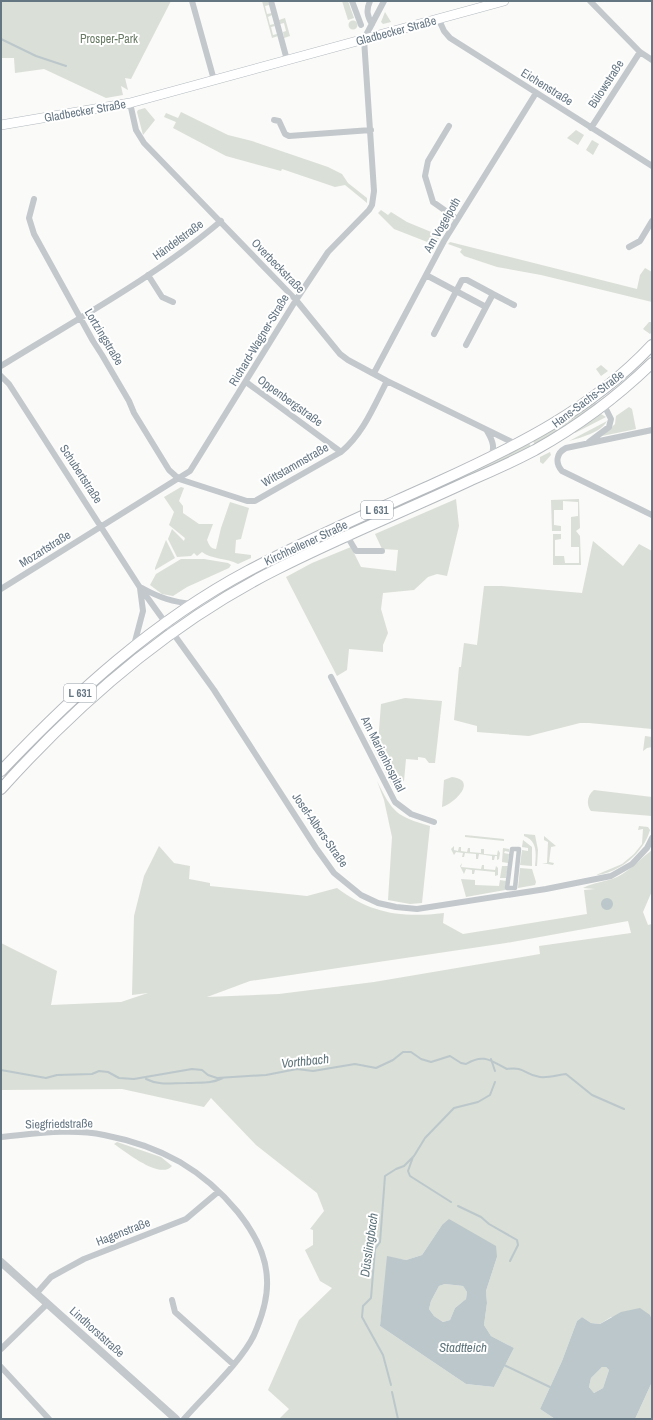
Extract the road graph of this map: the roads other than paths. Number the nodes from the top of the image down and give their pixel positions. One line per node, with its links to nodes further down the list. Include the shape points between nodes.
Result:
1 (192, 1): 15 (street)
2 (271, 1): 13 (street)
3 (352, 1): 10 (street)
4 (370, 1): 9 (street, via 367,10)
5 (384, 1): 9 (street)
6 (504, 1): 8 (main road, Gladbecker Straße)
7 (590, 1): 12 (street)
8 (439, 20): 11 (main road, Gladbecker Straße); 16 (street, Eichenstraße, via 450,38)
9 (372, 24): 11 (street)
10 (361, 25)
11 (364, 39): 13 (main road, Gladbecker Straße); 22 (street, Richard-Wagner-Straße)
12 (640, 52): 14 (street); 21 (street, Bülowstraße)
13 (287, 60): 15 (main road, Gladbecker Straße)
14 (652, 60)
15 (214, 80): 17 (main road, Gladbecker Straße)
16 (536, 93): 21 (street, Eichenstraße); 25 (street, Am Vogelpoth)
17 (130, 103): 19 (main road, Gladbecker Straße); 26 (street, Overbeckstraße, via 136,130 144,143)
18 (274, 120): 22 (street, via 279,121 285,134 289,136)
19 (1, 125)
20 (449, 126): 25 (street, via 428,161 425,176 433,202)
21 (590, 128): 23 (street, Eichenstraße)
22 (371, 130): 33 (street, Richard-Wagner-Straße, via 374,191 372,206 328,252)
23 (652, 166)
24 (34, 199): 37 (street, Lortzingstraße, via 29,218 34,234)
25 (457, 219): 30 (street, Am Vogelpoth)
26 (221, 221): 29 (street, Händelstraße, via 187,249); 33 (street, Overbeckstraße)
27 (652, 221): 28 (street, via 640,241)
28 (629, 247)
29 (148, 275): 34 (street, Händelstraße, via 162,297); 37 (street, Händelstraße)
30 (426, 275): 31 (street); 43 (street, Am Vogelpoth)
31 (455, 291): 32 (street, via 460,282 466,280); 36 (street); 38 (street)
32 (493, 294): 35 (street); 36 (street)
33 (296, 300): 43 (street, Overbeckstraße, via 340,354); 46 (street, Richard-Wagner-Straße)
34 (173, 302)
35 (514, 305)
36 (486, 307): 39 (street)
37 (79, 317): 42 (street, Händelstraße); 55 (street, Lortzingstraße, via 154,446 169,470)
38 (434, 334)
39 (466, 345)
40 (652, 345): 51 (main road, Hans-Sachs-Straße / L 631, via 618,378 584,404)
41 (652, 363): 47 (main road, Hans-Sachs-Straße / L 631)
42 (1, 366)
43 (374, 374): 45 (street, Overbeckstraße)
44 (1, 376): 57 (street, Schubertstraße, via 9,384)
45 (388, 381): 49 (street, Overbeckstraße); 52 (street, Wittstammstraße, via 359,434)
46 (246, 382): 52 (street, Oppenbergstraße); 55 (street, Richard-Wagner-Straße, via 190,471)
47 (604, 405): 50 (street, via 611,419 610,425); 54 (main road, Hans-Sachs-Straße / L 631)
48 (652, 430): 50 (street)
49 (487, 431): 51 (street, Overbeckstraße); 53 (street, via 492,440 493,452)
50 (589, 442): 56 (street, via 561,450 557,458 562,471)
51 (518, 445): 53 (main road, Kirchhellener Straße / L 631)
52 (341, 452): 55 (street, Wittstammstraße, via 251,502)
53 (490, 458): 62 (main road, Kirchhellener Straße / L 631, via 296,546 247,571)
54 (518, 459): 58 (main road, Kirchhellener Straße / L 631)
55 (179, 479): 57 (street, Richard-Wagner-Straße)
56 (652, 515)
57 (101, 527): 60 (street, Schubertstraße); 61 (street, Mozartstraße)
58 (348, 536): 59 (street, Kirchhellener Straße, via 356,551); 64 (main road, Kirchhellener Straße / L 631, via 276,569)
59 (382, 551)
60 (139, 586): 62 (street, Schubertstraße, via 172,602); 63 (street, Schubertstraße); 65 (street, Schubertstraße, via 143,611)
61 (1, 589)
62 (193, 604): 63 (main road, Kirchhellener Straße / L 631)
63 (166, 623): 64 (street); 65 (main road, Kirchhellener Straße / L 631)
64 (172, 632): 68 (main road, Kirchhellener Straße / L 631, via 96,694 24,763); 70 (street, Josef-Albers-Straße, via 214,690 334,873 361,895 396,907 417,909 599,880 617,874 632,864 647,848)
65 (134, 645): 67 (main road, Kirchhellener Straße / L 631, via 46,725)
66 (331, 676): 69 (street, Am Marienhospital, via 395,802 411,814)
67 (1, 771)
68 (1, 789)
69 (434, 822)
70 (652, 838)
71 (507, 888): 71 (street, via 512,849 519,850 515,888)
72 (1, 1137): 73 (street, Siegfriedstraße, via 81,1132 103,1135 157,1150 181,1163)
73 (218, 1192): 75 (street, Hagenstraße, via 186,1219 84,1260 51,1277); 79 (street, Siegfriedstraße, via 248,1225 256,1238 268,1280 254,1336)
74 (1, 1262): 75 (street, Lindhorststraße)
75 (36, 1294): 77 (street, Lindhorststraße)
76 (172, 1300): 79 (street, via 175,1312)
77 (47, 1304): 78 (street); 82 (street, Lindhorststraße)
78 (1, 1349)
79 (233, 1364): 83 (street, Siegfriedstraße)
80 (1, 1367): 81 (street)
81 (49, 1419)
82 (176, 1419)
83 (184, 1419)

